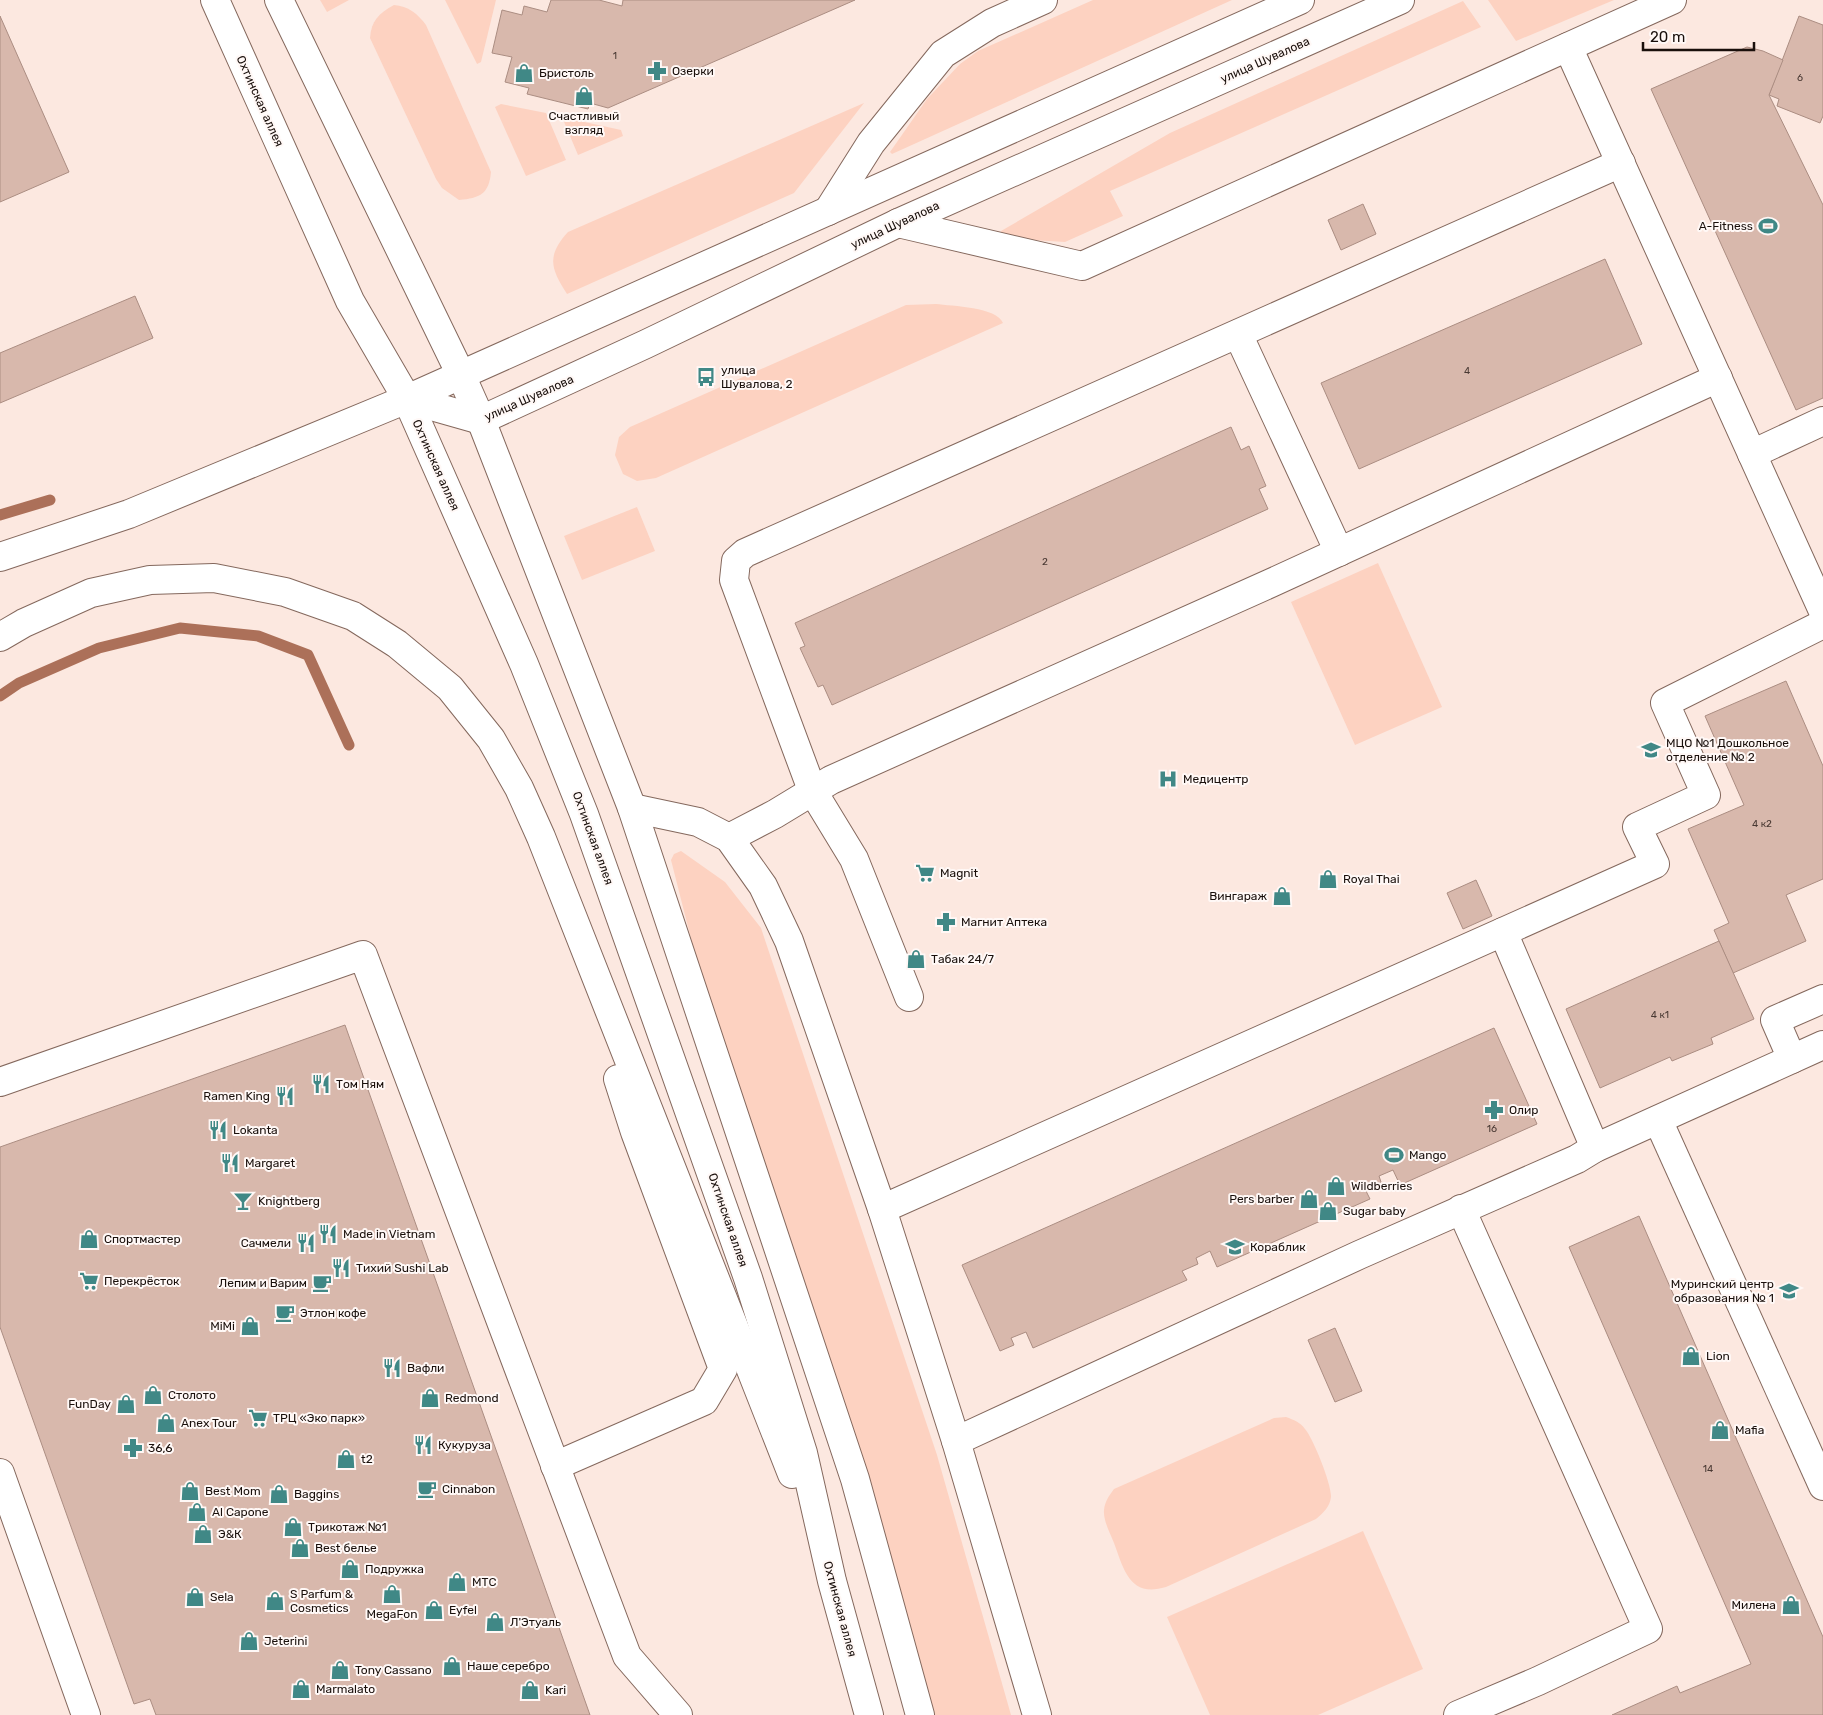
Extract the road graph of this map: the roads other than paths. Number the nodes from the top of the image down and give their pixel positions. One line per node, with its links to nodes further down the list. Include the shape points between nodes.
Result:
1 (215, 0): 14 (street, Охтинская аллея, via 350,302)
2 (279, 0): 12 (street)
3 (1043, 0): 9 (street, via 992,23 943,54 871,142)
4 (1300, 0): 9 (street)
5 (1400, 0): 10 (street, улица Шувалова)
6 (1672, 0): 7 (street)
7 (1568, 47): 8 (street); 10 (street, via 1082,266)
8 (1621, 163): 11 (street); 13 (street)
9 (828, 211): 12 (street)
10 (898, 223): 15 (street, улица Шувалова)
11 (1238, 334): 18 (street); 23 (street, via 745,553 736,561 734,580)
12 (461, 375): 14 (street); 15 (street)
13 (1718, 378): 17 (street); 18 (street)
14 (407, 399): 15 (street, улица Шувалова); 19 (street, via 130,514); 41 (street, Охтинская аллея, via 524,664 588,822 748,1278 803,1453)
15 (481, 420): 24 (street)
16 (1823, 421): 17 (street)
17 (1752, 454): 20 (street)
18 (1339, 552): 23 (street)
19 (0, 557)
20 (1823, 611)
21 (1823, 624): 27 (street, via 1665,703 1706,795 1637,827 1655,864)
22 (0, 637): 26 (street, via 24,623 92,594 150,580 214,578 285,592 352,616 397,644 450,688 491,739 519,788)
23 (812, 790): 25 (street); 28 (street, via 854,859)
24 (632, 808): 25 (street, via 698,822); 45 (street, via 855,1479)
25 (729, 838): 35 (street, via 763,886 789,941)
26 (557, 881): 38 (street, via 635,1132 723,1369 704,1401); 41 (street, via 777,1434)
27 (1503, 932): 34 (street); 35 (street)
28 (909, 997)
29 (1823, 999): 31 (street, via 1775,1020)
30 (1823, 1046): 31 (street)
31 (1792, 1059): 33 (street)
32 (0, 1082): 38 (street, via 363,955)
33 (1658, 1120): 34 (street); 40 (street)
34 (1596, 1148): 36 (street)
35 (882, 1209): 37 (street)
36 (1461, 1209): 37 (street); 47 (street, via 1648,1629)
37 (956, 1441): 46 (street)
38 (555, 1466): 43 (street, via 627,1656)
39 (0, 1473): 42 (street)
40 (1823, 1486)
41 (832, 1581): 44 (street, Охтинская аллея)
42 (86, 1715)
43 (678, 1715)
44 (870, 1715)
45 (920, 1715)
46 (1037, 1715)
47 (1458, 1715)

